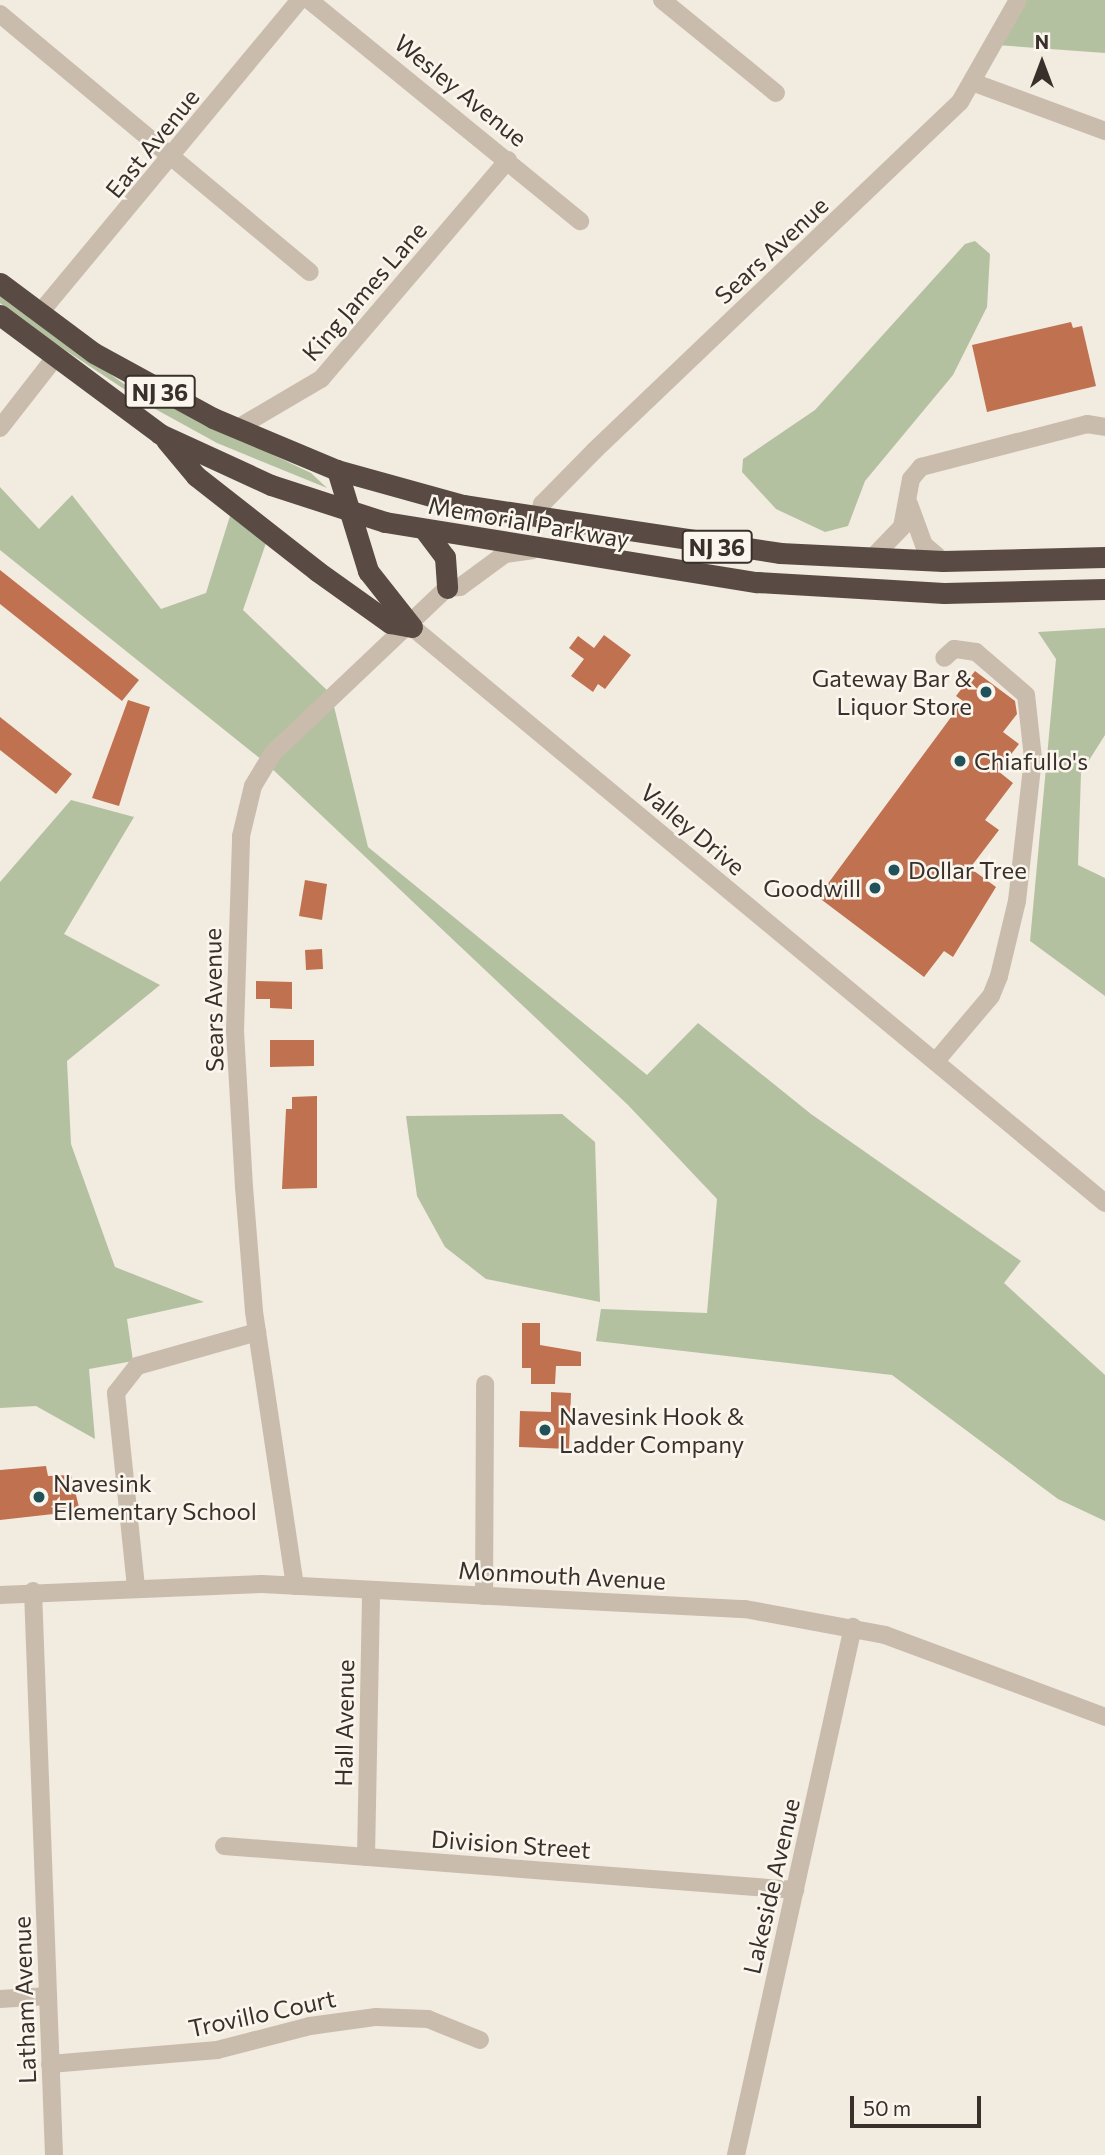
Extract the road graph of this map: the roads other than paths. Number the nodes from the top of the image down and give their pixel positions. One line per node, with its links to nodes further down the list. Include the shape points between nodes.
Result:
1 (300, 0): 9 (street, East Avenue)
2 (309, 0): 10 (street, Wesley Avenue)
3 (662, 0): 7 (street)
4 (1018, 0): 6 (street, Sears Avenue)
5 (0, 14): 9 (street)
6 (972, 82): 8 (street); 24 (street, Sears Avenue, via 877,186 541,504)
7 (776, 93)
8 (1105, 131)
9 (173, 156): 12 (street); 14 (street, East Avenue)
10 (508, 160): 11 (street, Wesley Avenue); 19 (street, King James Lane, via 321,380)
11 (580, 221)
12 (310, 272)
13 (0, 283): 14 (highway, Memorial Parkway / NJ 36)
14 (39, 314): 19 (highway, Memorial Parkway / NJ 36, via 132,377)
15 (0, 316): 16 (highway, Memorial Parkway / NJ 36)
16 (54, 359): 18 (street); 20 (highway, Memorial Parkway / NJ 36)
17 (1105, 427): 22 (street, via 1087,424 921,467 911,479)
18 (0, 428)
19 (236, 429): 21 (highway, Memorial Parkway / NJ 36)
20 (160, 434): 23 (highway, Memorial Parkway / NJ 36); 32 (highway, via 195,476 317,571 390,623)
21 (337, 470): 23 (highway); 24 (highway, Memorial Parkway / NJ 36)
22 (909, 504): 28 (street, via 892,542); 29 (street, via 924,545)
23 (354, 513): 25 (highway, Memorial Parkway / NJ 36); 32 (highway, via 368,571)
24 (538, 519): 28 (highway, Memorial Parkway / NJ 36, via 694,544)
25 (426, 532): 26 (highway, Memorial Parkway / NJ 36); 30 (highway, via 444,557)
26 (532, 550): 30 (street, Sears Avenue, via 505,554 460,587); 31 (highway, Memorial Parkway / NJ 36, via 818,587)
27 (1105, 557): 29 (highway, Memorial Parkway / NJ 36)
28 (872, 558): 29 (highway, Memorial Parkway / NJ 36)
29 (943, 561)
30 (447, 589): 32 (street, Sears Avenue)
31 (1105, 589)
32 (412, 627): 34 (street, Valley Drive); 36 (street, Sears Avenue, via 273,753 253,786 241,836 235,1031)
33 (944, 658): 34 (street, via 954,649 976,652 1026,695 1033,758 1017,901 999,976 991,996)
34 (936, 1061): 35 (street, Valley Drive)
35 (1105, 1203)
36 (257, 1332): 38 (street, Sears Avenue); 39 (street, via 137,1366 116,1393)
37 (485, 1384): 43 (street)
38 (295, 1586): 39 (street, Monmouth Avenue); 41 (street, Monmouth Avenue)
39 (136, 1587): 40 (street, Monmouth Avenue)
40 (33, 1591): 42 (street, Monmouth Avenue); 49 (street, Latham Avenue)
41 (371, 1591): 43 (street, Monmouth Avenue); 47 (street, Hall Avenue)
42 (0, 1595)
43 (484, 1596): 44 (street, Monmouth Avenue, via 745,1609)
44 (853, 1627): 45 (street, Monmouth Avenue); 48 (street, Lakeside Avenue)
45 (1105, 1717)
46 (224, 1846): 47 (street, Division Street)
47 (366, 1857): 48 (street, Division Street)
48 (795, 1890): 54 (street, Lakeside Avenue)
49 (48, 1996): 50 (street); 52 (street, Latham Avenue)
50 (0, 1999)
51 (480, 2040): 52 (street, Trovillo Court, via 428,2019 376,2017 217,2050)
52 (50, 2064): 53 (street, Latham Avenue)
53 (54, 2155)
54 (736, 2155)

